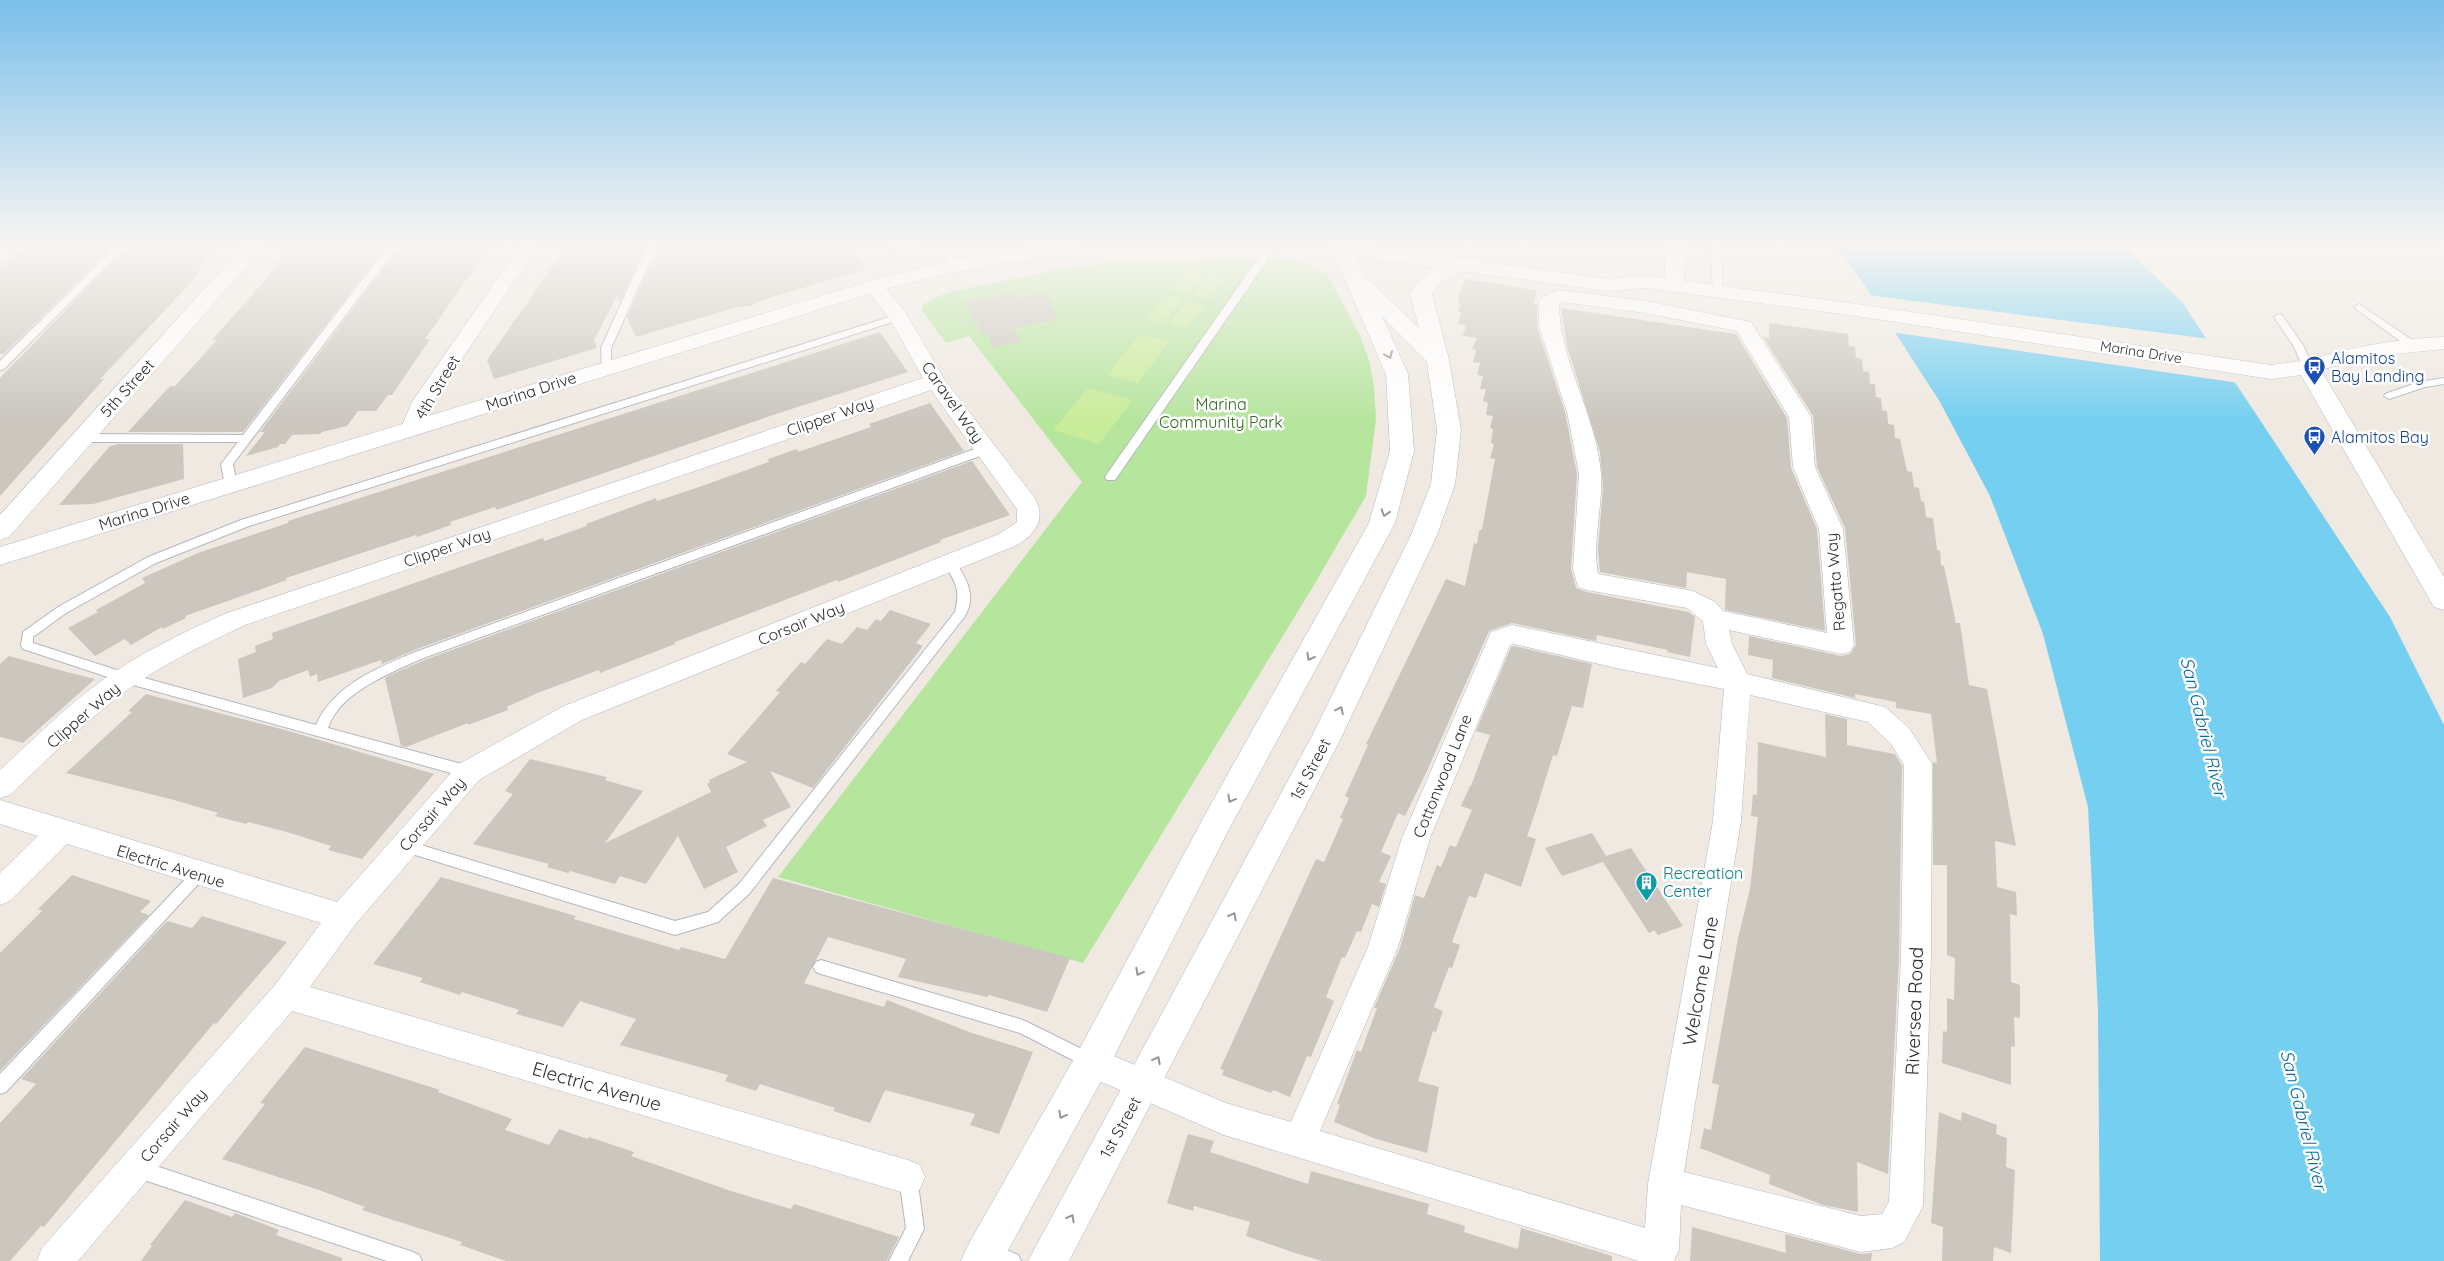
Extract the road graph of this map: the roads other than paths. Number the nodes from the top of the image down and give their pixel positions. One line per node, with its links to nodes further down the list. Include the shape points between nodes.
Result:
1 (62, 305): 22 (lane)
2 (202, 305): 29 (main road, 5th Street)
3 (348, 305): 30 (lane)
4 (489, 305): 28 (street, 4th Street, via 423,402)
5 (625, 305): 23 (lane, via 606,348)
6 (812, 305): 23 (main road, Marina Drive)
7 (889, 305): 17 (street, Caravel Way)
8 (1231, 305): 32 (lane)
9 (1367, 305): 53 (main road, one-way to 53, via 1397,374 1402,451 1382,523 1218,822)
10 (1384, 305): 21 (main road)
11 (1423, 305): 21 (main road, 1st Street)
12 (1549, 305): 39 (street, via 1549,326 1578,412 1590,474 1585,576 1594,583 1693,600)
13 (1630, 305): 16 (street)
14 (1812, 305): 24 (main road, Marina Drive, via 2271,372)
15 (2360, 306): 20 (lane)
16 (1645, 307): 39 (street, Regatta Way, via 1744,326 1800,417 1804,467 1832,529 1841,645)
17 (899, 317): 25 (street, Caravel Way); 40 (lane, via 245,523 152,560 62,610 27,634 27,646)
18 (2279, 317): 24 (lane)
19 (2444, 343): 20 (street)
20 (2411, 344): 24 (street, via 2332,358)
21 (1438, 360): 54 (main road, 1st Street, one-way to 21, via 1326,740 1424,535 1443,484 1449,430)
22 (0, 367)
23 (606, 367): 28 (main road, Marina Drive)
24 (2308, 367): 38 (main road)
25 (935, 381): 31 (street, Caravel Way); 40 (street, Clipper Way, via 236,619 185,643)
26 (2444, 381): 27 (lane, via 2423,384)
27 (2389, 396)
28 (412, 428): 33 (main road, Marina Drive)
29 (83, 438): 30 (lane); 35 (main road, 5th Street)
30 (246, 439): 33 (lane, via 227,464)
31 (987, 449): 34 (street, Caravel Way, via 1026,502); 42 (lane, via 422,654 356,687 331,708)
32 (1111, 477)
33 (231, 485): 36 (main road, Marina Drive)
34 (1031, 518): 37 (street, Corsair Way, via 1018,535)
35 (3, 525)
36 (0, 556)
37 (950, 563): 43 (street, Corsair Way, via 573,713); 47 (lane, via 966,594 961,613 744,889 713,916 675,928)
38 (2444, 600)
39 (1715, 618): 41 (street, via 1719,644)
40 (126, 678): 42 (lane); 44 (street, Clipper Way)
41 (1738, 682): 56 (street, Cottonwood Lane, via 1512,634 1500,639 1416,838 1383,947); 59 (street, Welcome Lane, via 1727,821); 59 (street, Riversea Road, via 1876,714 1900,736 1918,764 1916,956 1906,1206 1892,1230 1861,1234)
42 (320, 731): 43 (lane)
43 (469, 772): 47 (street, Corsair Way)
44 (0, 788)
45 (0, 812): 46 (street, Electric Avenue)
46 (62, 831): 48 (street, Electric Avenue); 49 (street)
47 (404, 846): 50 (street, Corsair Way)
48 (198, 875): 50 (street, Electric Avenue); 55 (lane)
49 (0, 892)
50 (344, 918): 52 (street, Corsair Way)
51 (821, 967): 53 (lane, via 1023,1027)
52 (286, 995): 57 (street, Corsair Way); 58 (street, Electric Avenue)
53 (1092, 1062): 54 (street); 60 (main road, one-way to 60)
54 (1144, 1085): 56 (street, via 1224,1119); 64 (main road, 1st Street, one-way to 54)
55 (0, 1086)
56 (1299, 1142): 59 (street, Welcome Lane, via 1661,1250)
57 (136, 1168): 61 (street, Corsair Way); 62 (lane)
58 (908, 1177): 63 (lane, via 915,1229)
59 (1665, 1184)
60 (993, 1257)
61 (55, 1261)
62 (413, 1261)
63 (898, 1261)
64 (1048, 1261)

